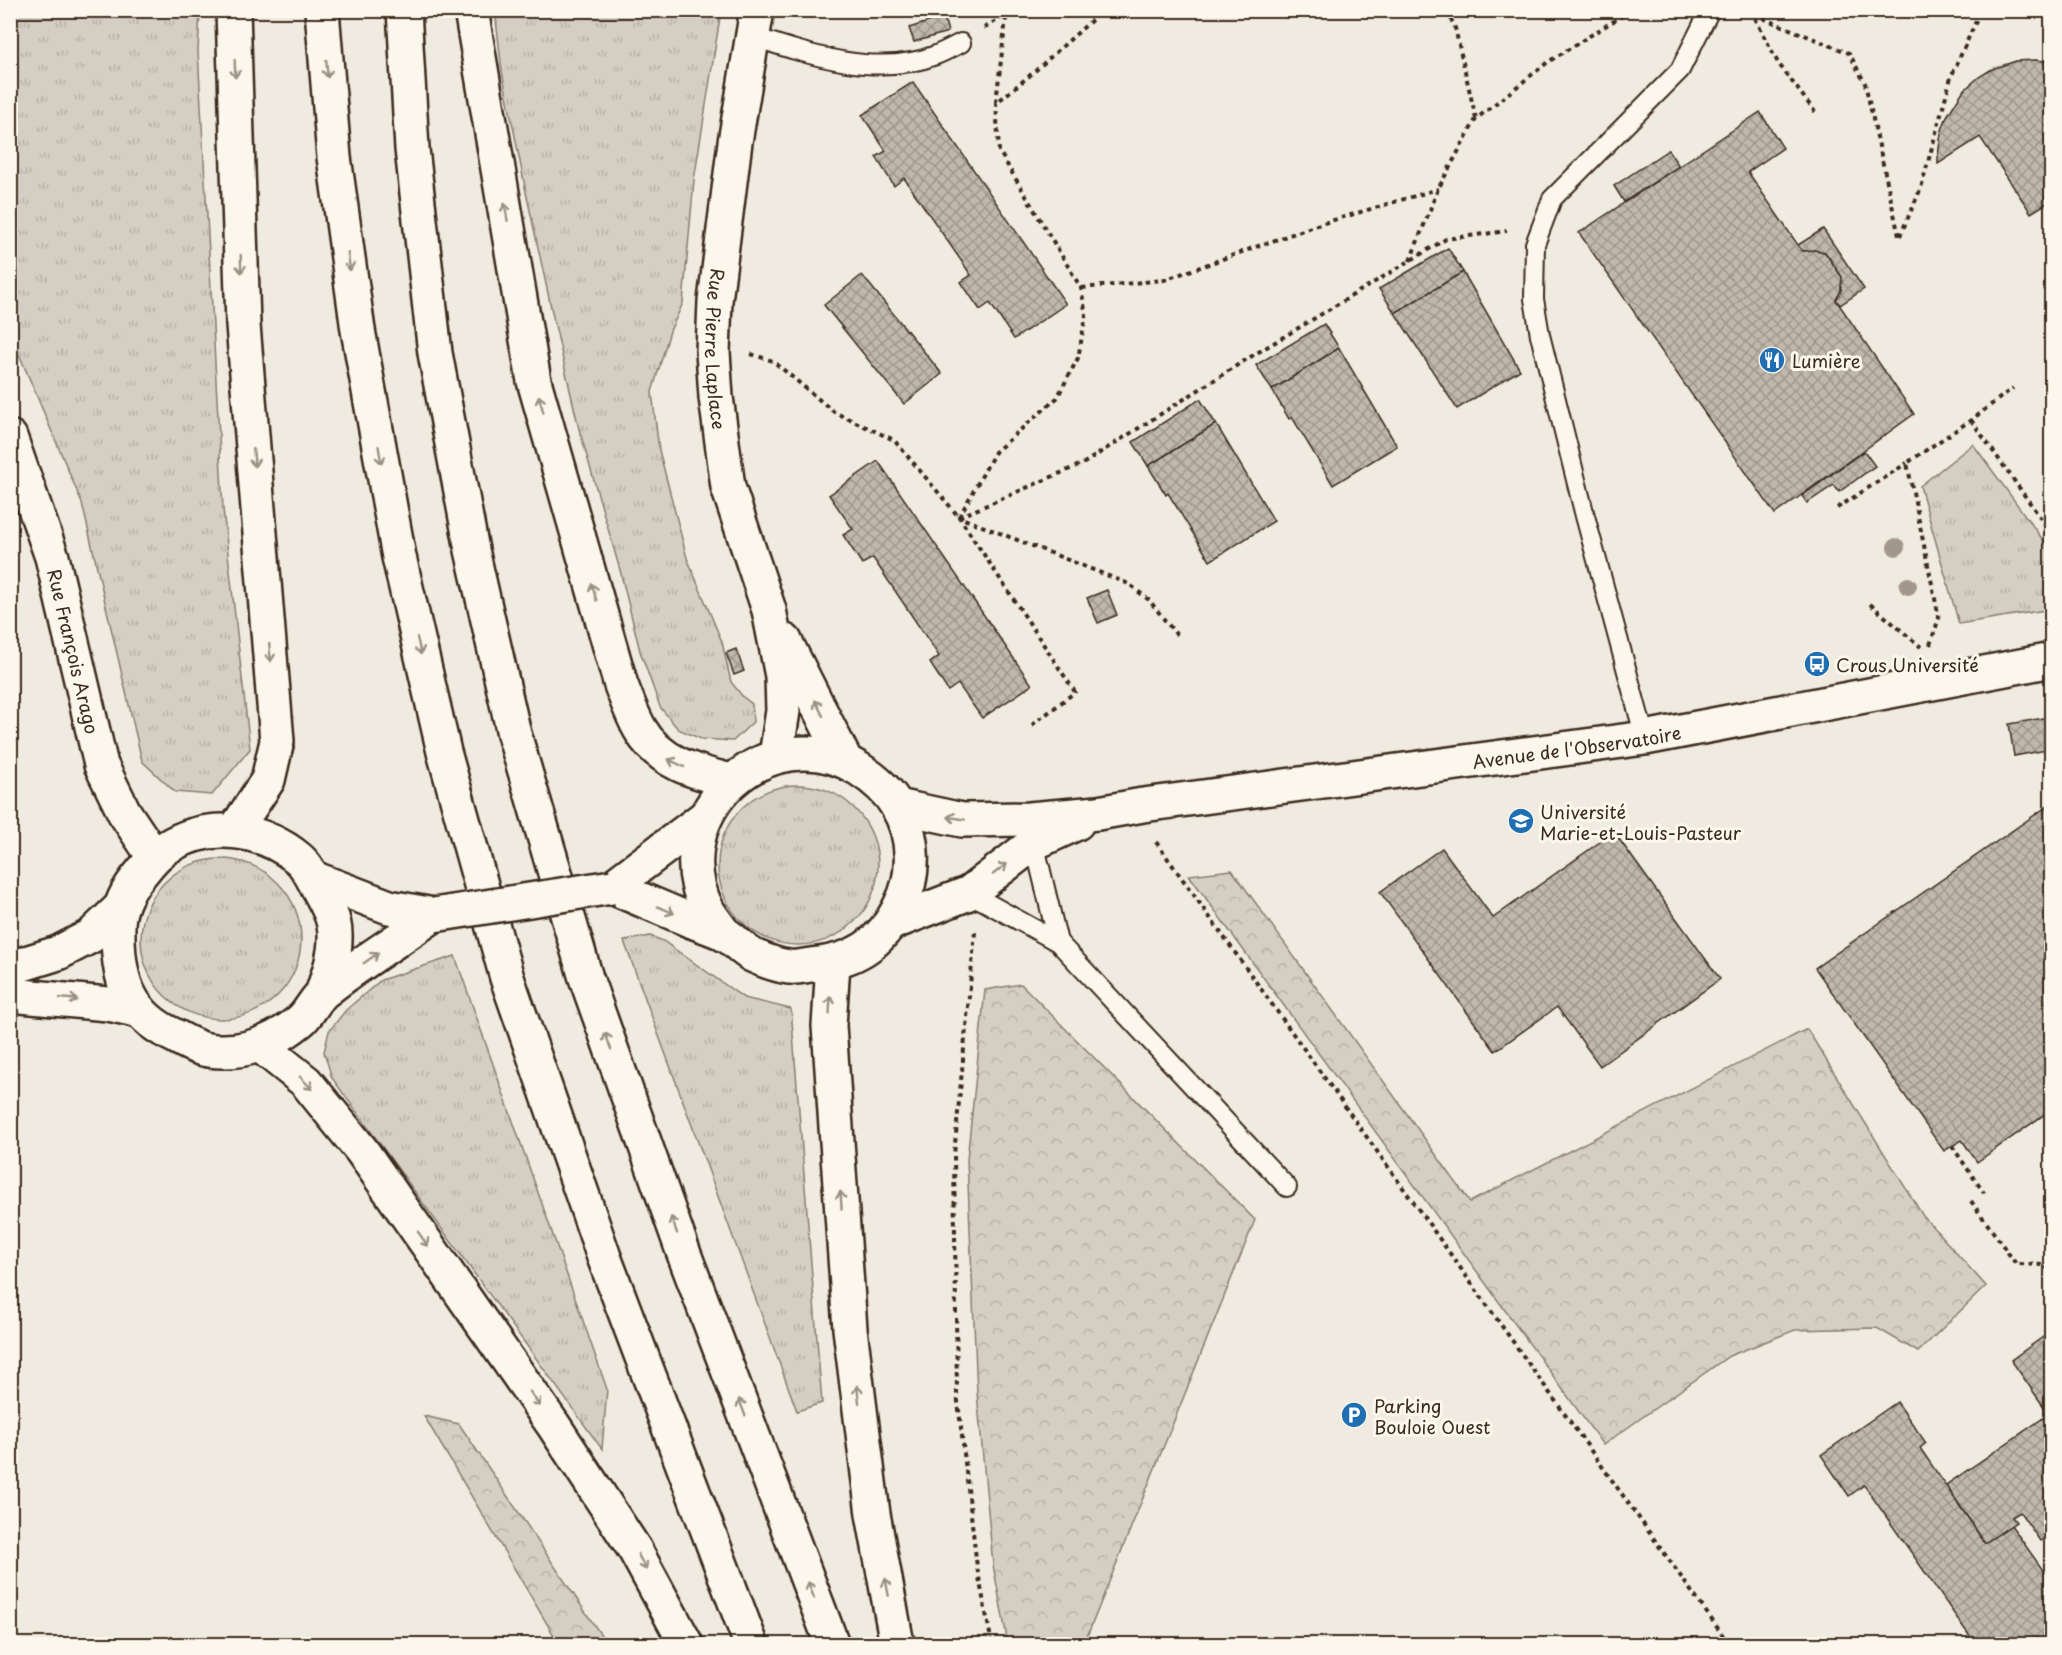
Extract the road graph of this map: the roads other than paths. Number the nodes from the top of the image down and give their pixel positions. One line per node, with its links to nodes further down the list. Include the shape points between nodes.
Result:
1 (233, 10): 17 (main road, one-way to 17, via 243,325 277,741 268,780)
2 (322, 10): 36 (main road, one-way to 36, via 334,157 358,330 399,557 444,752 515,1000 604,1257)
3 (404, 10): 37 (main road, one-way to 3, via 684,1254 586,978 514,734 472,550 435,353 412,149)
4 (471, 10): 14 (main road, one-way to 4, via 695,772 666,758 640,729 621,685 534,381)
5 (1710, 10): 11 (lane, via 1680,70 1552,199 1535,244 1534,299 1539,335)
6 (755, 24): 7 (lane, via 787,48 862,64 901,63 934,56); 9 (main road, Rue Pierre Laplace, via 732,165 715,301 713,352 728,487)
7 (961, 43)
8 (10, 437): 19 (main road, Rue François Arago, via 52,557 101,765 124,812)
9 (769, 610): 12 (main road, Rue Pierre Laplace, via 782,676 783,711); 13 (main road, Rue Pierre Laplace, one-way to 9)
10 (2052, 660): 11 (main road, Avenue de l'Observatoire)
11 (1645, 738): 18 (main road, Avenue de l'Observatoire, via 1143,805)
12 (776, 756): 13 (main road, via 811,753); 14 (main road)
13 (845, 760): 15 (main road, via 875,779)
14 (731, 781): 16 (main road)
15 (897, 806): 18 (main road, Avenue de l'Observatoire, one-way to 15); 25 (main road, via 910,838 911,868 905,896)
16 (705, 817): 21 (main road); 26 (main road, via 697,847 698,879 707,908)
17 (234, 830): 19 (main road, via 199,833 167,846); 20 (main road, via 269,839 299,859)
18 (1031, 831): 22 (main road, one-way to 18); 27 (lane)
19 (154, 857): 23 (main road, via 133,882)
20 (313, 878): 24 (main road, via 389,907); 30 (main road, via 336,933 334,957)
21 (612, 887): 24 (main road, bridge); 26 (main road, one-way to 26)
22 (969, 893): 25 (main road); 27 (lane)
23 (118, 910): 29 (main road, via 91,936 58,953); 32 (main road, via 117,954 125,990)
24 (434, 915): 30 (main road, one-way to 24)
25 (892, 922): 28 (main road, via 873,943 850,958)
26 (725, 934): 28 (main road, via 753,956 788,967)
27 (1058, 942): 34 (lane)
28 (833, 963): 38 (main road, one-way to 28, via 873,1514 850,1329 829,1026)
29 (10, 968)
30 (323, 991): 33 (main road, via 302,1020)
31 (10, 995): 32 (main road, one-way to 32, via 108,1004)
32 (140, 1011): 33 (main road, via 157,1027 207,1050)
33 (261, 1046): 35 (main road, one-way to 35, via 306,1082 362,1151 554,1426 635,1550)
34 (1287, 1186)
35 (686, 1644)
36 (751, 1644)
37 (832, 1644)
38 (897, 1644)

